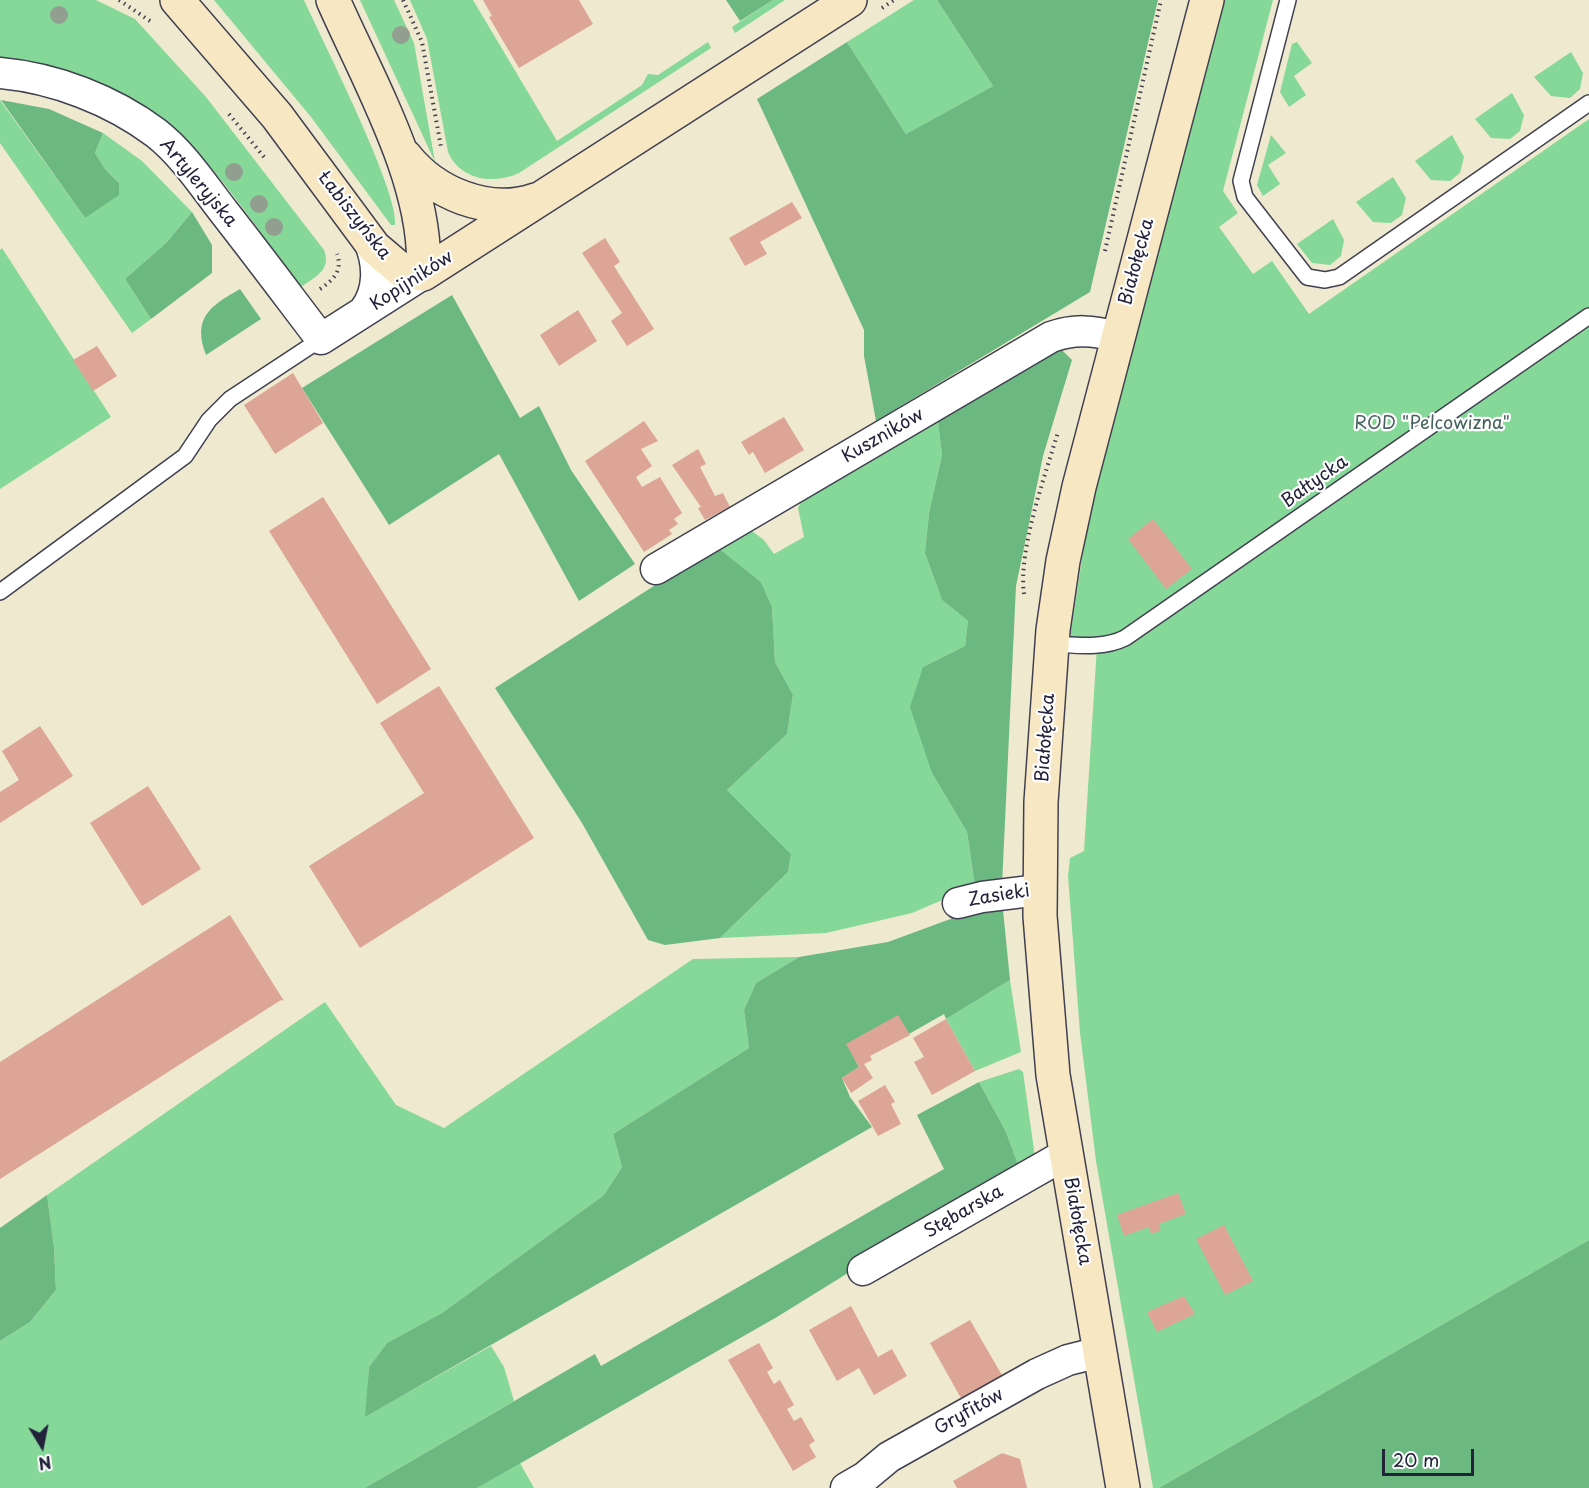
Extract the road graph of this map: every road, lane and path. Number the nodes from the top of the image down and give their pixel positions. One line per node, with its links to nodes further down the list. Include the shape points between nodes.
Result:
1 (119, 0): 8 (path)
2 (177, 0): 16 (street, Łabiszyńska, via 277,116)
3 (333, 0): 12 (street)
4 (403, 0): 13 (path, via 422,42)
5 (850, 0): 15 (street, Kopijników)
6 (1207, 0): 22 (street, Białołęcka)
7 (1288, 0): 10 (lane, via 1241,181 1245,197 1306,277 1339,277)
8 (157, 27)
9 (0, 73): 23 (street, Artyleryjska, via 78,91 122,111 156,133 194,173)
10 (1589, 104)
11 (223, 106): 14 (path)
12 (396, 141): 15 (street, via 420,173 457,195 508,205); 18 (street, via 411,179 423,235)
13 (443, 155)
14 (266, 158)
15 (539, 199): 18 (street, Kopijników)
16 (368, 239): 18 (street, Łabiszyńska, via 392,264); 20 (street, via 375,257 376,277 373,296)
17 (335, 251): 19 (path, via 337,273)
18 (423, 274): 20 (street, Kopijników)
19 (310, 295)
20 (364, 311): 23 (street, Kopijników)
21 (1589, 316): 26 (lane, Bałtycka, via 1125,638 1097,645)
22 (1117, 336): 24 (street, Kuszników, via 1071,330 1051,337); 26 (street, Białołęcka, via 1063,561)
23 (321, 339): 25 (lane, Kopijników, via 230,399 209,420 185,456)
24 (656, 569)
25 (0, 592)
26 (1052, 644): 27 (street, Białołęcka)
27 (1039, 890): 28 (street, Zasieki); 29 (street, Białołęcka, via 1053,1075)
28 (958, 903)
29 (1066, 1154): 30 (street, Stębarska); 31 (street, Białołęcka)
30 (863, 1270)
31 (1100, 1352): 32 (street, Gryfitów, via 1037,1374 889,1457); 33 (street, Białołęcka)
32 (846, 1488)
33 (1123, 1488)

